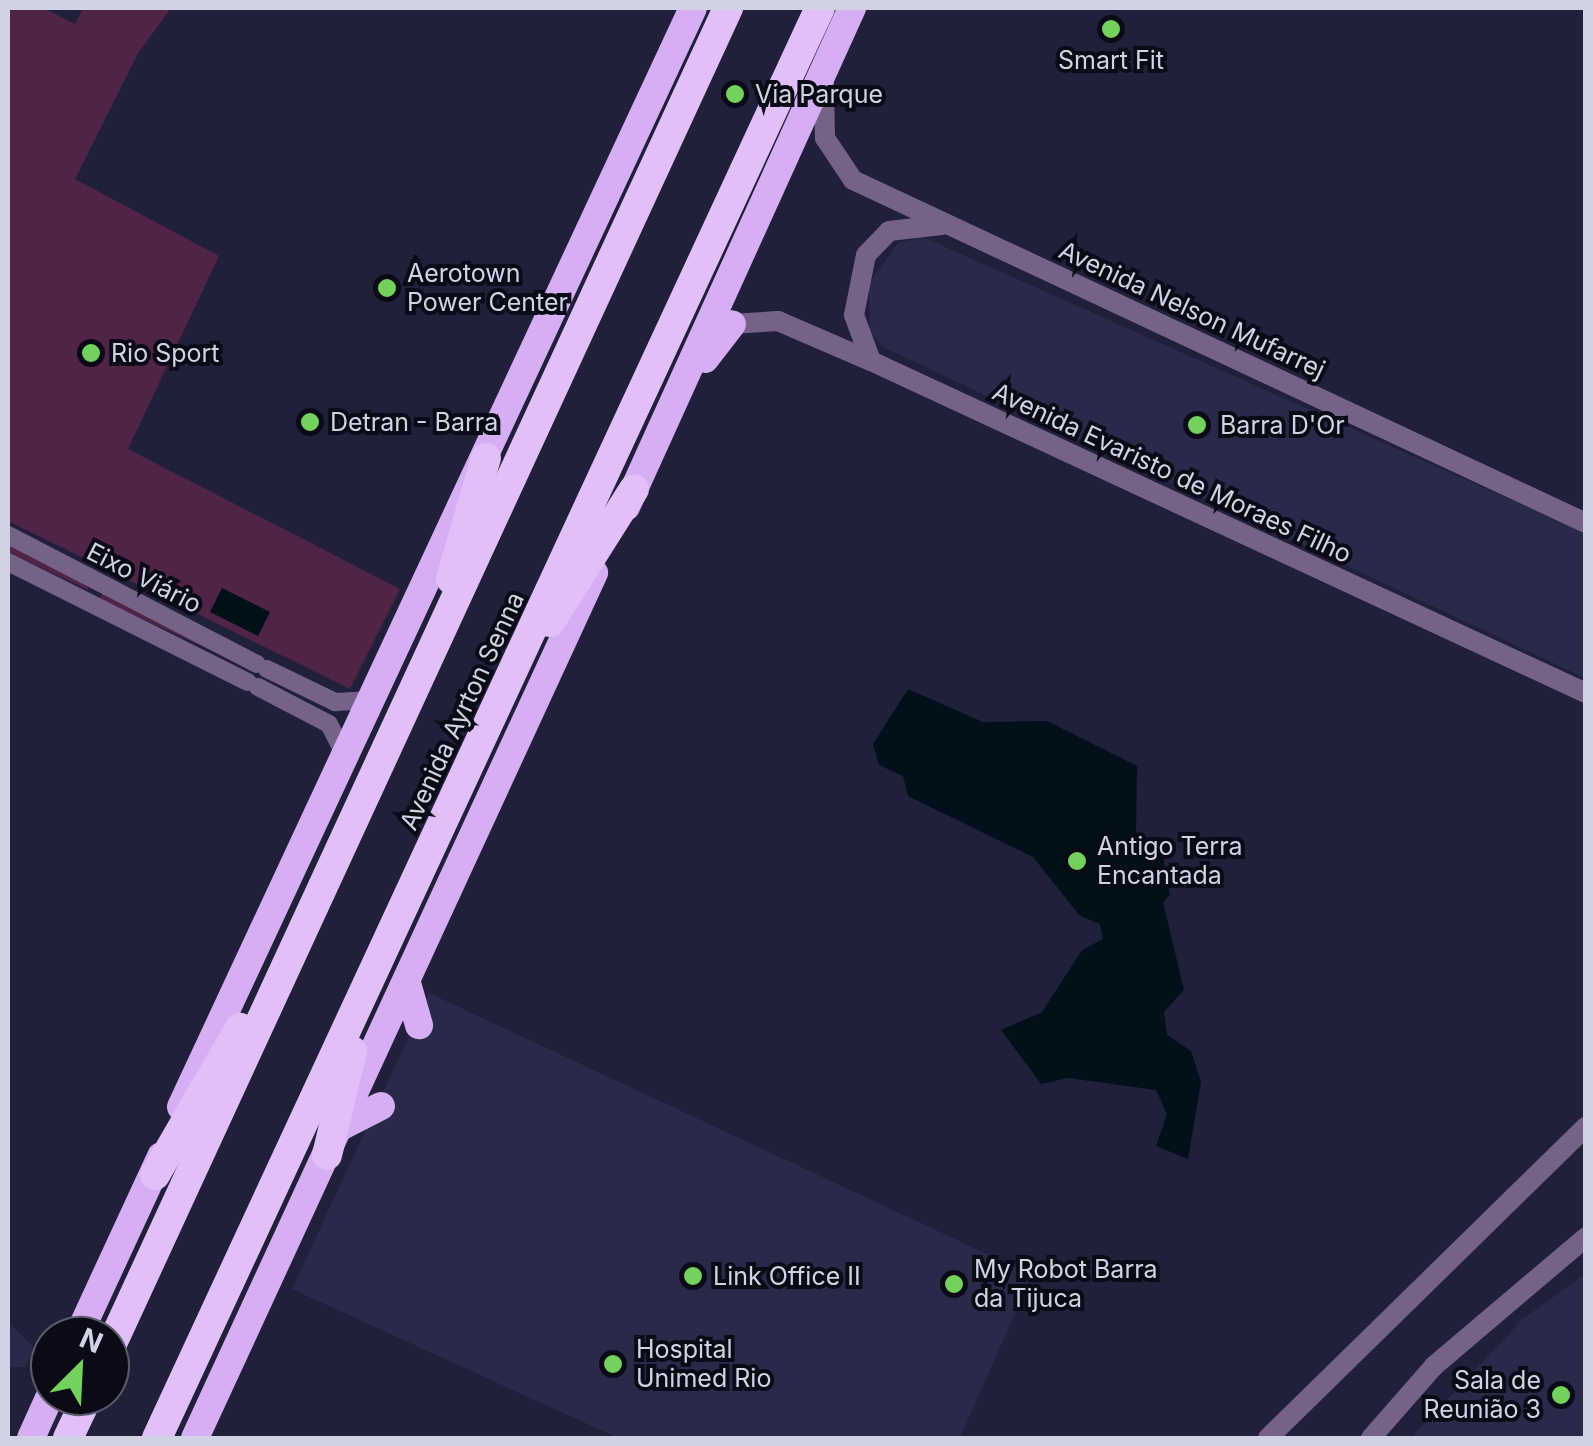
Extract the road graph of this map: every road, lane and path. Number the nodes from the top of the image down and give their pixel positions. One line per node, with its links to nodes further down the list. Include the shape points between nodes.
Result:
1 (694, 8): 10 (highway)
2 (728, 8): 15 (highway, Avenida Ayrton Senna)
3 (820, 8): 16 (highway, Avenida Ayrton Senna)
4 (852, 8): 5 (highway)
5 (825, 65): 6 (street, Avenida Nelson Mufarrej, via 824,138 844,172); 9 (highway)
6 (949, 224): 8 (street, via 890,231 866,255 854,315); 12 (street, Avenida Nelson Mufarrej)
7 (732, 324): 8 (street, Avenida Evaristo de Moraes Filho, via 778,321); 9 (highway)
8 (871, 361): 17 (street, Avenida Evaristo de Moraes Filho)
9 (679, 392): 11 (highway)
10 (486, 458): 15 (highway); 18 (highway)
11 (634, 490): 16 (highway); 22 (highway)
12 (1586, 522)
13 (8, 535): 19 (street, Eixo Viário, via 262,666)
14 (8, 562): 19 (street, Eixo Viário, via 253,685)
15 (430, 659): 23 (highway, Avenida Ayrton Senna)
16 (513, 672): 21 (highway, Avenida Ayrton Senna)
17 (1586, 693)
18 (374, 700): 19 (street, Eixo Viário); 20 (highway)
19 (323, 708): 20 (street)
20 (346, 758): 28 (highway)
21 (368, 983): 27 (highway); 32 (highway, Avenida Ayrton Senna)
22 (407, 983): 24 (highway); 27 (highway)
23 (278, 985): 28 (highway, via 239,1029); 31 (highway, Avenida Ayrton Senna)
24 (419, 1024)
25 (381, 1106): 27 (highway)
26 (1586, 1127): 34 (street)
27 (333, 1141): 33 (highway)
28 (155, 1174): 30 (highway)
29 (1586, 1236): 35 (street, via 1434,1366)
30 (88, 1316)
31 (125, 1316)
32 (157, 1438)
33 (194, 1438)
34 (1268, 1438)
35 (1372, 1438)

